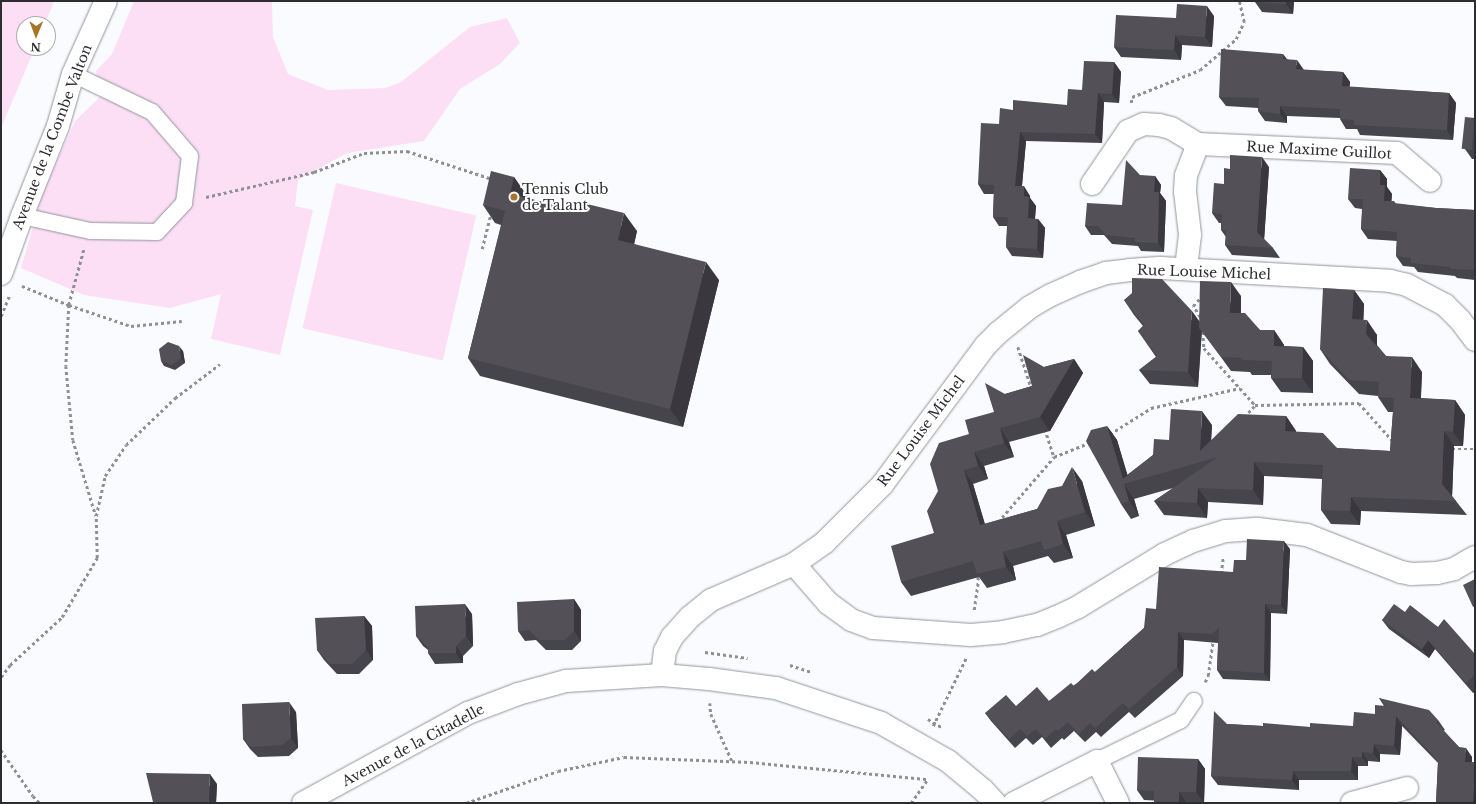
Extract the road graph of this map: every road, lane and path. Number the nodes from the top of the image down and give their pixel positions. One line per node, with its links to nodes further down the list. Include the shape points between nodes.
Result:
1 (106, 1): 3 (street, Avenue de la Combe Valton)
2 (1239, 1): 4 (path, via 1244,22 1236,39 1200,70 1132,97)
3 (73, 74): 9 (lane, via 152,112 190,156); 11 (street, Avenue de la Combe Valton, via 58,126)
4 (1128, 130): 5 (street, via 1144,124 1159,125 1171,128); 8 (street)
5 (1198, 144): 7 (street, Rue Maxime Guillot, via 1397,153); 14 (street, via 1186,176 1185,192)
6 (498, 181): 9 (path, via 407,151 364,153 314,172)
7 (1430, 181)
8 (1092, 184)
9 (184, 203): 12 (lane, via 157,232)
10 (491, 211): 13 (path)
11 (22, 216): 12 (lane); 15 (street, Avenue de la Combe Valton)
12 (90, 231): 16 (path)
13 (482, 249)
14 (1197, 270): 18 (path, via 1205,293 1193,306); 19 (street, Rue Louise Michel, via 1161,268 1106,273 1051,295); 21 (street, Rue Louise Michel, via 1372,279 1407,285 1445,305)
15 (1, 273): 16 (path, via 14,283)
16 (69, 305): 17 (path, via 131,326); 34 (path, via 66,366 73,440)
17 (182, 321)
18 (1203, 321)
19 (1010, 323): 24 (path); 38 (street, Rue Louise Michel, via 986,345 882,485 826,542)
20 (1203, 328): 23 (path, via 1204,348)
21 (1475, 340)
22 (220, 364): 34 (path, via 175,398 126,445 105,476)
23 (1240, 388): 25 (path); 28 (path, via 1151,408)
24 (1033, 394)
25 (1255, 405): 26 (path); 30 (path, via 1359,403)
26 (1241, 420)
27 (1043, 424): 33 (path)
28 (1103, 437)
29 (1096, 440): 33 (path)
30 (1398, 446)
31 (1444, 448): 32 (path)
32 (1475, 450)
33 (1054, 457): 35 (path)
34 (96, 516): 45 (path, via 97,558 62,617 10,665)
35 (995, 527)
36 (1226, 531): 37 (street, via 1258,529 1307,535 1411,574 1437,573 1454,569); 40 (path); 41 (street, via 1193,541 1165,554 1057,617 1037,625)
37 (1475, 558)
38 (794, 564): 41 (street, via 828,603 851,620 873,628); 44 (street, Rue Louise Michel, via 711,600 690,617 672,637 664,651)
39 (977, 568): 41 (path, via 978,580)
40 (1221, 577)
41 (971, 635): 48 (path, via 968,653)
42 (1213, 638): 47 (path, via 1208,676)
43 (713, 652): 46 (path)
44 (662, 675): 46 (street, Avenue de la Citadelle); 54 (street, Avenue de la Citadelle, via 566,681 518,694 468,713)
45 (1, 678)
46 (709, 679): 48 (street, Avenue de la Citadelle, via 776,688 881,723); 50 (path, via 711,714)
47 (1194, 701): 51 (lane, via 1181,720)
48 (922, 748): 57 (street, Avenue de la Citadelle, via 948,761)
49 (1, 750): 53 (path)
50 (732, 761): 55 (path, via 624,758 558,771); 56 (path, via 929,779)
51 (1097, 761): 58 (street); 59 (street)
52 (1407, 788): 60 (street)
53 (40, 803)
54 (303, 803)
55 (466, 803)
56 (911, 803)
57 (995, 803)
58 (1014, 803)
59 (1118, 803)
60 (1352, 803)

